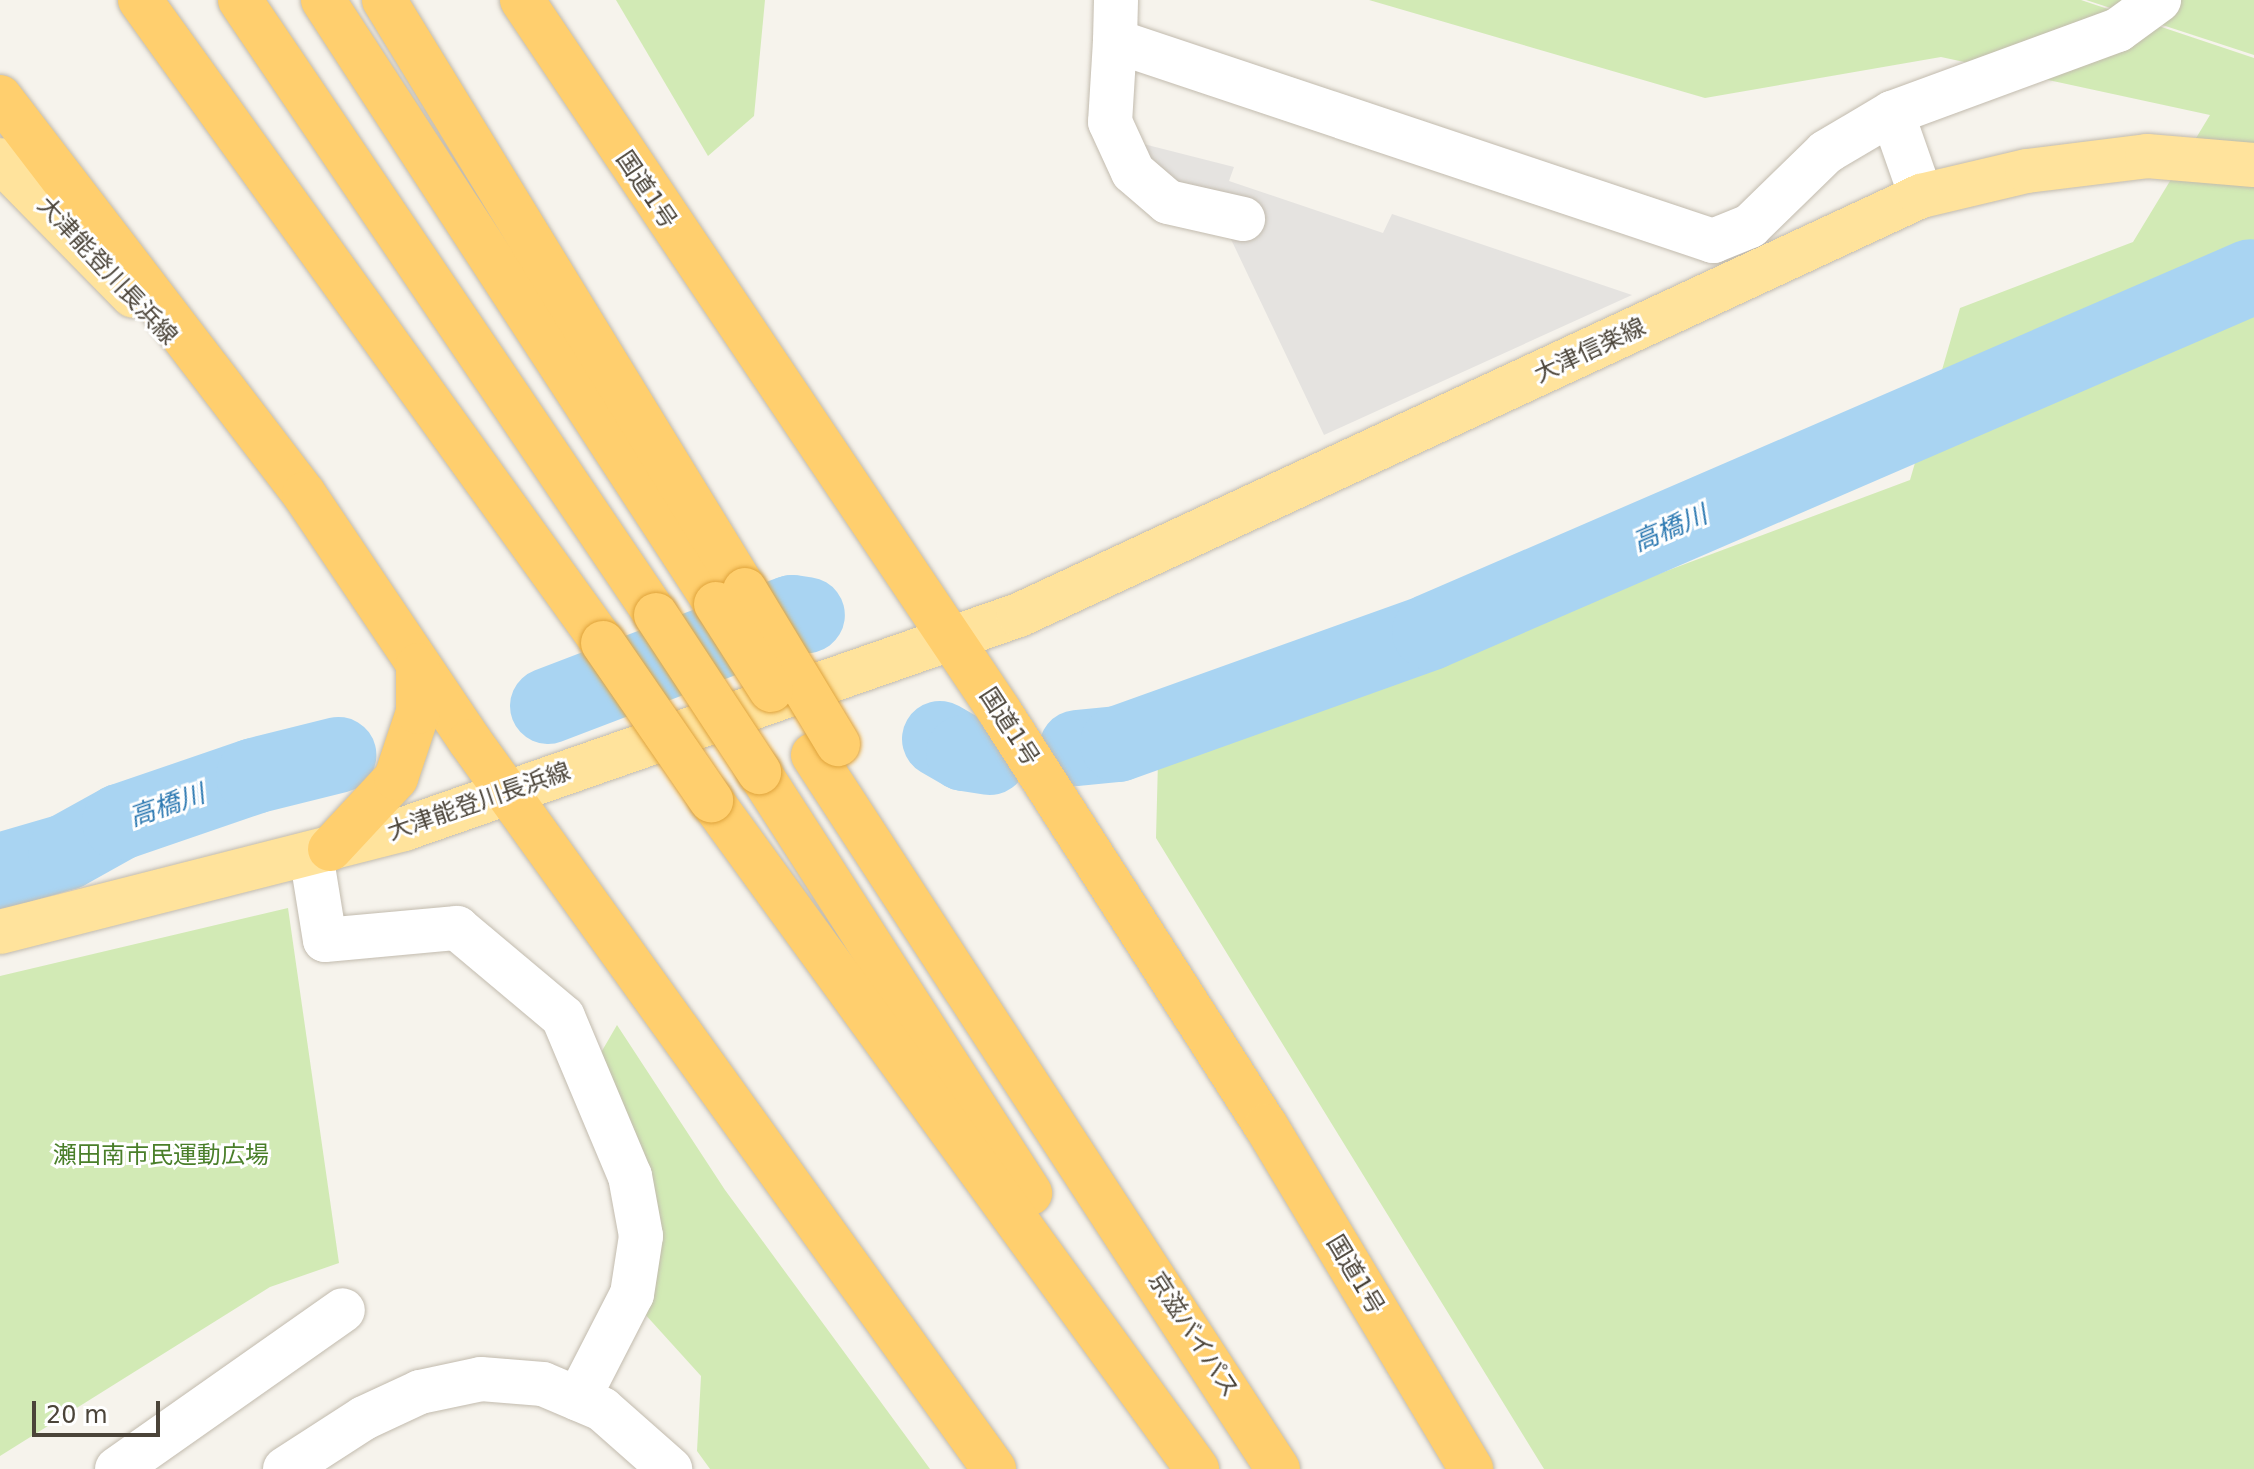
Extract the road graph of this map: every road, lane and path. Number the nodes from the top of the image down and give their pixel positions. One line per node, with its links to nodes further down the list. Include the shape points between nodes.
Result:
1 (140, 0): 27 (highway, bridge)
2 (240, 0): 28 (highway, bridge, via 656,615)
3 (323, 0): 15 (highway)
4 (384, 0): 15 (highway)
5 (522, 0): 16 (highway, 国道1号)
6 (2159, 0): 9 (street, via 2118,30)
7 (1116, 20): 9 (street, via 1713,241 1750,226 1826,152); 13 (street, via 1110,122 1133,172 1168,202)
8 (0, 97): 14 (highway)
9 (1892, 113): 12 (street)
10 (0, 160): 14 (main road, 大津能登川長浜線, via 166,331)
11 (2254, 165): 12 (main road, 大津信楽線, via 2147,156 2027,171)
12 (1921, 196): 16 (main road, 大津信楽線, via 1058,599)
13 (1243, 219)
14 (304, 494): 17 (highway)
15 (730, 597): 29 (highway, 京滋バイパス, bridge)
16 (949, 639): 18 (main road, 大津能登川長浜線); 30 (highway, 国道1号, via 1266,1126)
17 (418, 665): 18 (highway); 19 (highway, via 418,712 396,778)
18 (507, 793): 19 (main road, 大津能登川長浜線); 26 (highway)
19 (320, 852): 20 (main road, 大津能登川長浜線); 22 (street, via 325,940 457,928 563,1017 630,1176 641,1236 632,1294)
20 (0, 932)
21 (343, 1310): 23 (street)
22 (578, 1399): 24 (street, via 543,1384 481,1379 420,1392 364,1418); 25 (street, via 602,1409)
23 (117, 1469)
24 (285, 1469)
25 (670, 1469)
26 (994, 1469)
27 (1197, 1469)
28 (1204, 1469)
29 (1278, 1469)
30 (1471, 1469)

